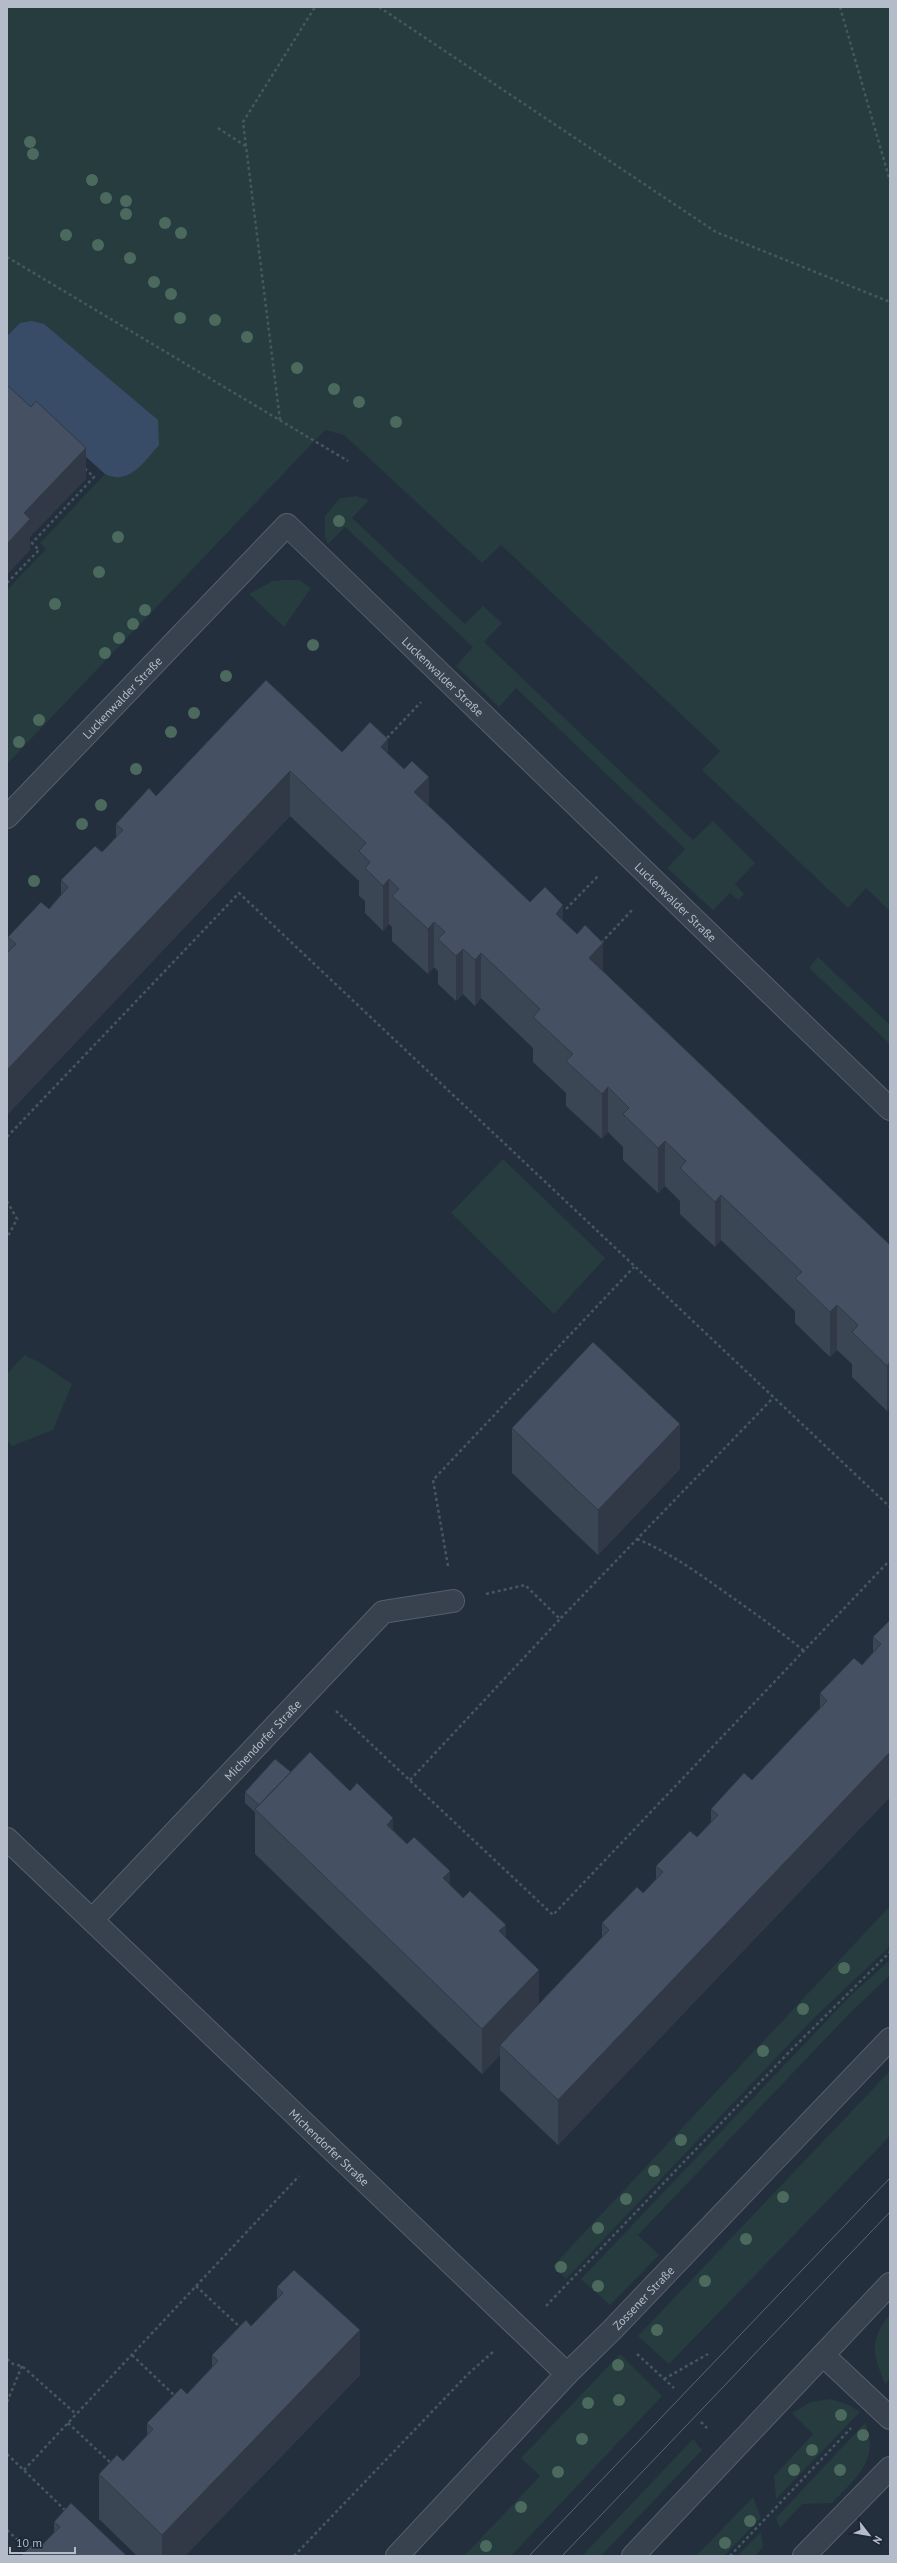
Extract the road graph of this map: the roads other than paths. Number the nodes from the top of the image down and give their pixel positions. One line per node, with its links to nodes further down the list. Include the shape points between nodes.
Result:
1 (7, 817): 2 (street, Luckenwalder Straße, via 287,525)
2 (890, 1109)
3 (453, 1601): 5 (street, Michendorfer Straße, via 383,1612)
4 (7, 1840): 5 (street, Michendorfer Straße)
5 (92, 1920): 9 (street, Michendorfer Straße, via 290,2112)
6 (890, 2039): 9 (street, Zossener Straße)
7 (890, 2284): 8 (street)
8 (823, 2355): 10 (street); 13 (street)
9 (568, 2374): 12 (street, Zossener Straße)
10 (882, 2411)
11 (890, 2468): 14 (street)
12 (397, 2556)
13 (633, 2556)
14 (804, 2556)

